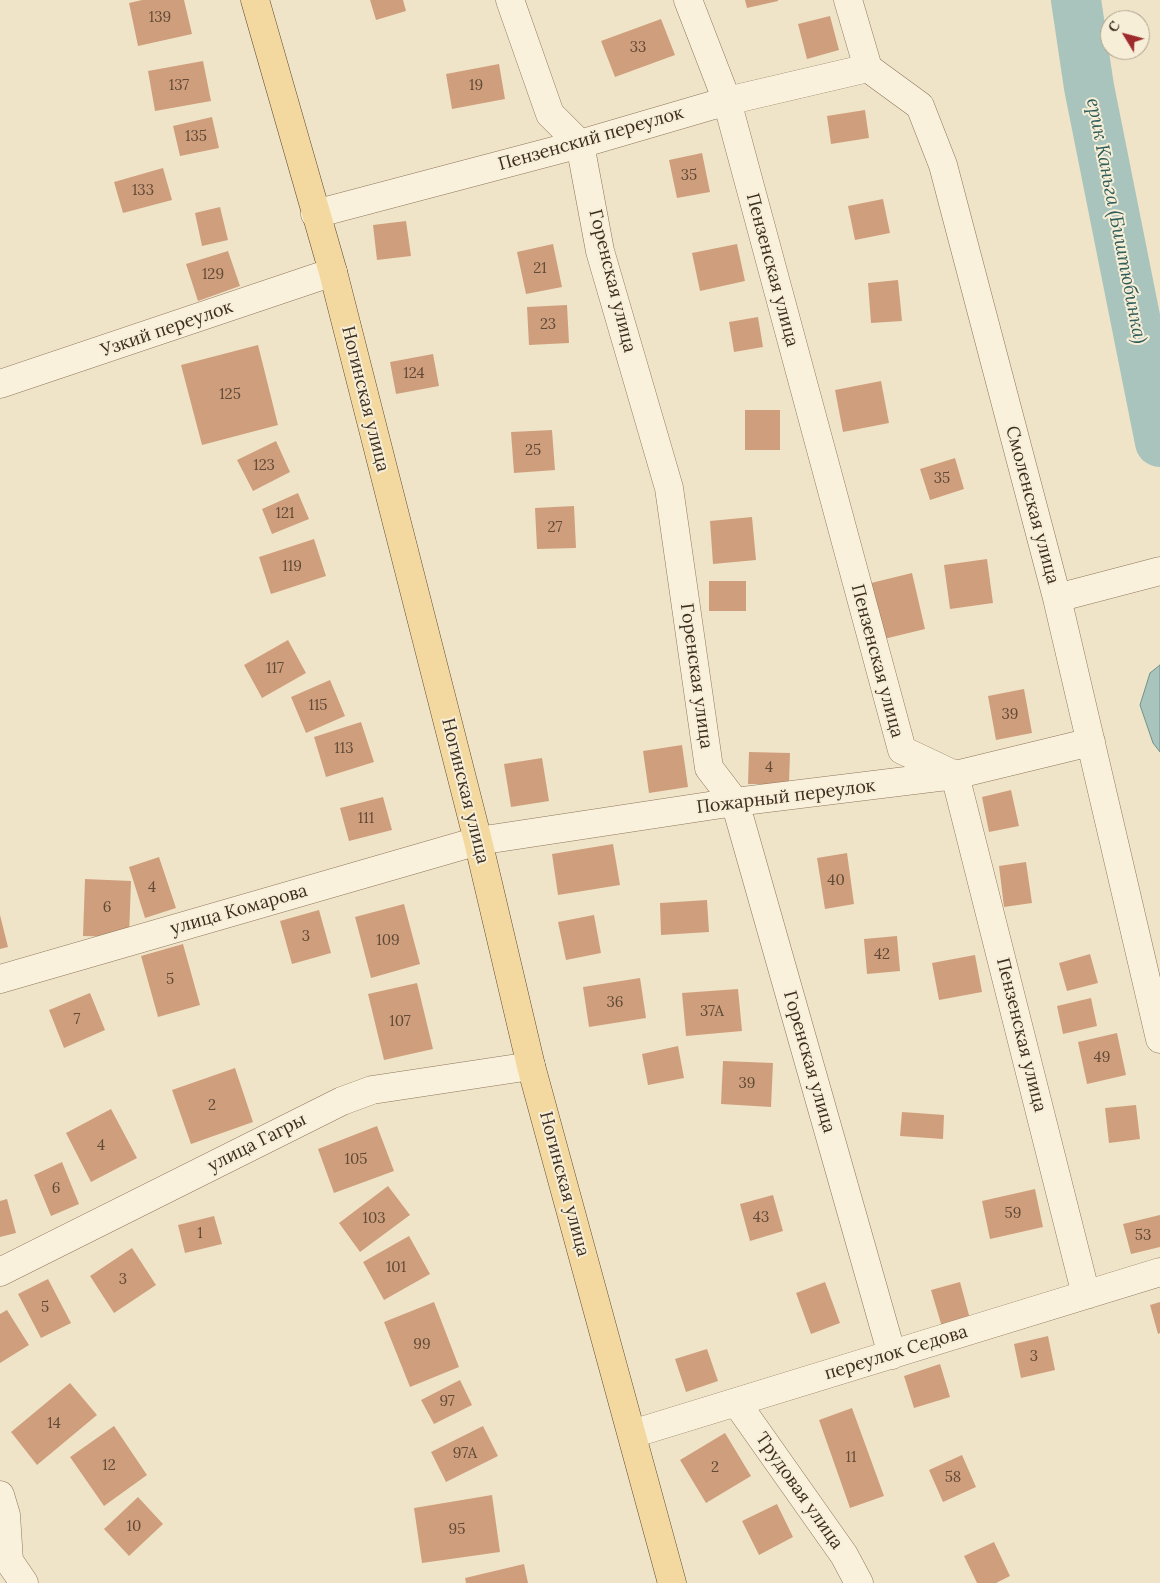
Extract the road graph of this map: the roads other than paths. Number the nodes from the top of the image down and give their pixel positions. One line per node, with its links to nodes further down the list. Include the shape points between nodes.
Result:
1 (255, 0): 8 (main road, Ногинская улица)
2 (510, 0): 7 (street, via 550,114)
3 (688, 0): 6 (street, Пензенская улица)
4 (848, 0): 5 (street)
5 (868, 68): 6 (street, Пензенский переулок); 12 (street, Смоленская улица, via 920,106 943,165)
6 (727, 100): 7 (street, Пензенский переулок); 14 (street, Пензенская улица, via 902,750)
7 (580, 144): 8 (street, Пензенский переулок); 15 (street, Горенская улица, via 600,251 669,488 710,768)
8 (314, 214): 9 (main road, Ногинская улица)
9 (333, 272): 10 (street, Узкий переулок); 16 (main road, Ногинская улица)
10 (0, 384)
11 (1160, 570): 12 (street)
12 (1057, 598): 13 (street, Смоленская улица)
13 (1091, 742): 14 (street, Пожарный переулок); 18 (street, Смоленская улица)
14 (955, 775): 15 (street, Пожарный переулок); 22 (street, Пензенская улица)
15 (735, 802): 16 (street, Пожарный переулок); 23 (street, Горенская улица)
16 (478, 841): 17 (street, улица Комарова); 19 (main road, Ногинская улица)
17 (0, 979)
18 (1160, 1039)
19 (531, 1066): 20 (street, улица Гагры, via 372,1090 342,1101); 25 (main road, Ногинская улица)
20 (0, 1272)
21 (1160, 1272): 22 (street, переулок Седова)
22 (1086, 1295): 23 (street, переулок Седова)
23 (892, 1355): 24 (street, переулок Седова)
24 (736, 1402): 25 (street, переулок Седова); 30 (street, Трудовая улица, via 844,1555)
25 (632, 1434): 29 (main road, Ногинская улица)
26 (0, 1495): 27 (street, via 6,1515)
27 (4, 1564): 28 (street)
28 (24, 1583)
29 (672, 1583)
30 (859, 1583)

